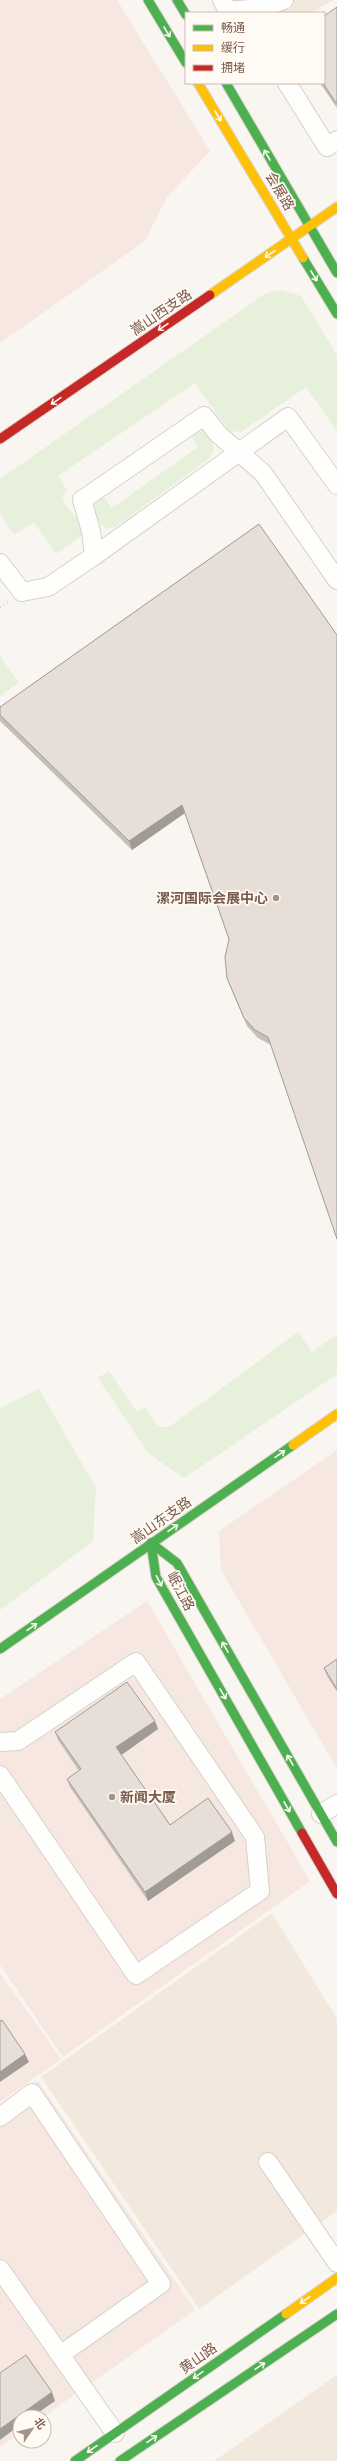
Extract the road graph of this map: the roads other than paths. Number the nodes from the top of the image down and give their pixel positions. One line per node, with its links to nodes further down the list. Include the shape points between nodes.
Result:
1 (148, 0): 6 (street, one-way to 6)
2 (177, 0): 5 (street)
3 (222, 0): 4 (street, via 228,11 261,8)
4 (284, 0)
5 (185, 13)
6 (185, 61)
7 (199, 84): 13 (street, 会展路, one-way to 13)
8 (288, 84): 10 (street, via 327,147)
9 (231, 85): 12 (street, 会展路, one-way to 9)
10 (337, 140)
11 (337, 208): 12 (street, 嵩山西支路)
12 (310, 227): 13 (street, 嵩山西支路); 14 (street, 会展路)
13 (292, 239): 15 (street, 会展路, one-way to 15); 16 (street, 嵩山西支路, one-way to 16)
14 (337, 272)
15 (337, 314)
16 (0, 439)
17 (238, 451): 18 (street, via 288,417); 19 (street); 19 (street, via 218,434 204,416 82,500 91,531); 21 (street, via 263,473)
18 (337, 485)
19 (94, 556): 20 (street, via 48,587 22,592)
20 (0, 562)
21 (337, 580)
22 (337, 1414): 23 (street, 嵩山东支路, one-way to 22)
23 (151, 1544): 24 (street, 嵩山东支路, one-way to 23); 28 (street, 岷江路, one-way to 23, via 177,1563); 30 (street, 岷江路, one-way to 30, via 156,1577)
24 (0, 1649)
25 (0, 1742): 26 (street, via 18,1741 136,1662 255,1837 260,1891 136,1975)
26 (0, 1776)
27 (337, 1804): 28 (street)
28 (321, 1814): 29 (street, 岷江路)
29 (337, 1842)
30 (337, 1894)
31 (0, 2117): 37 (street, via 32,2093 161,2284)
32 (268, 2162): 33 (street)
33 (337, 2263)
34 (0, 2269): 37 (street)
35 (337, 2278): 38 (street, 黄山路, one-way to 38)
36 (337, 2314): 40 (street, one-way to 36)
37 (60, 2355): 38 (street)
38 (115, 2433): 39 (street, 黄山路, one-way to 39)
39 (75, 2461)
40 (120, 2461)

